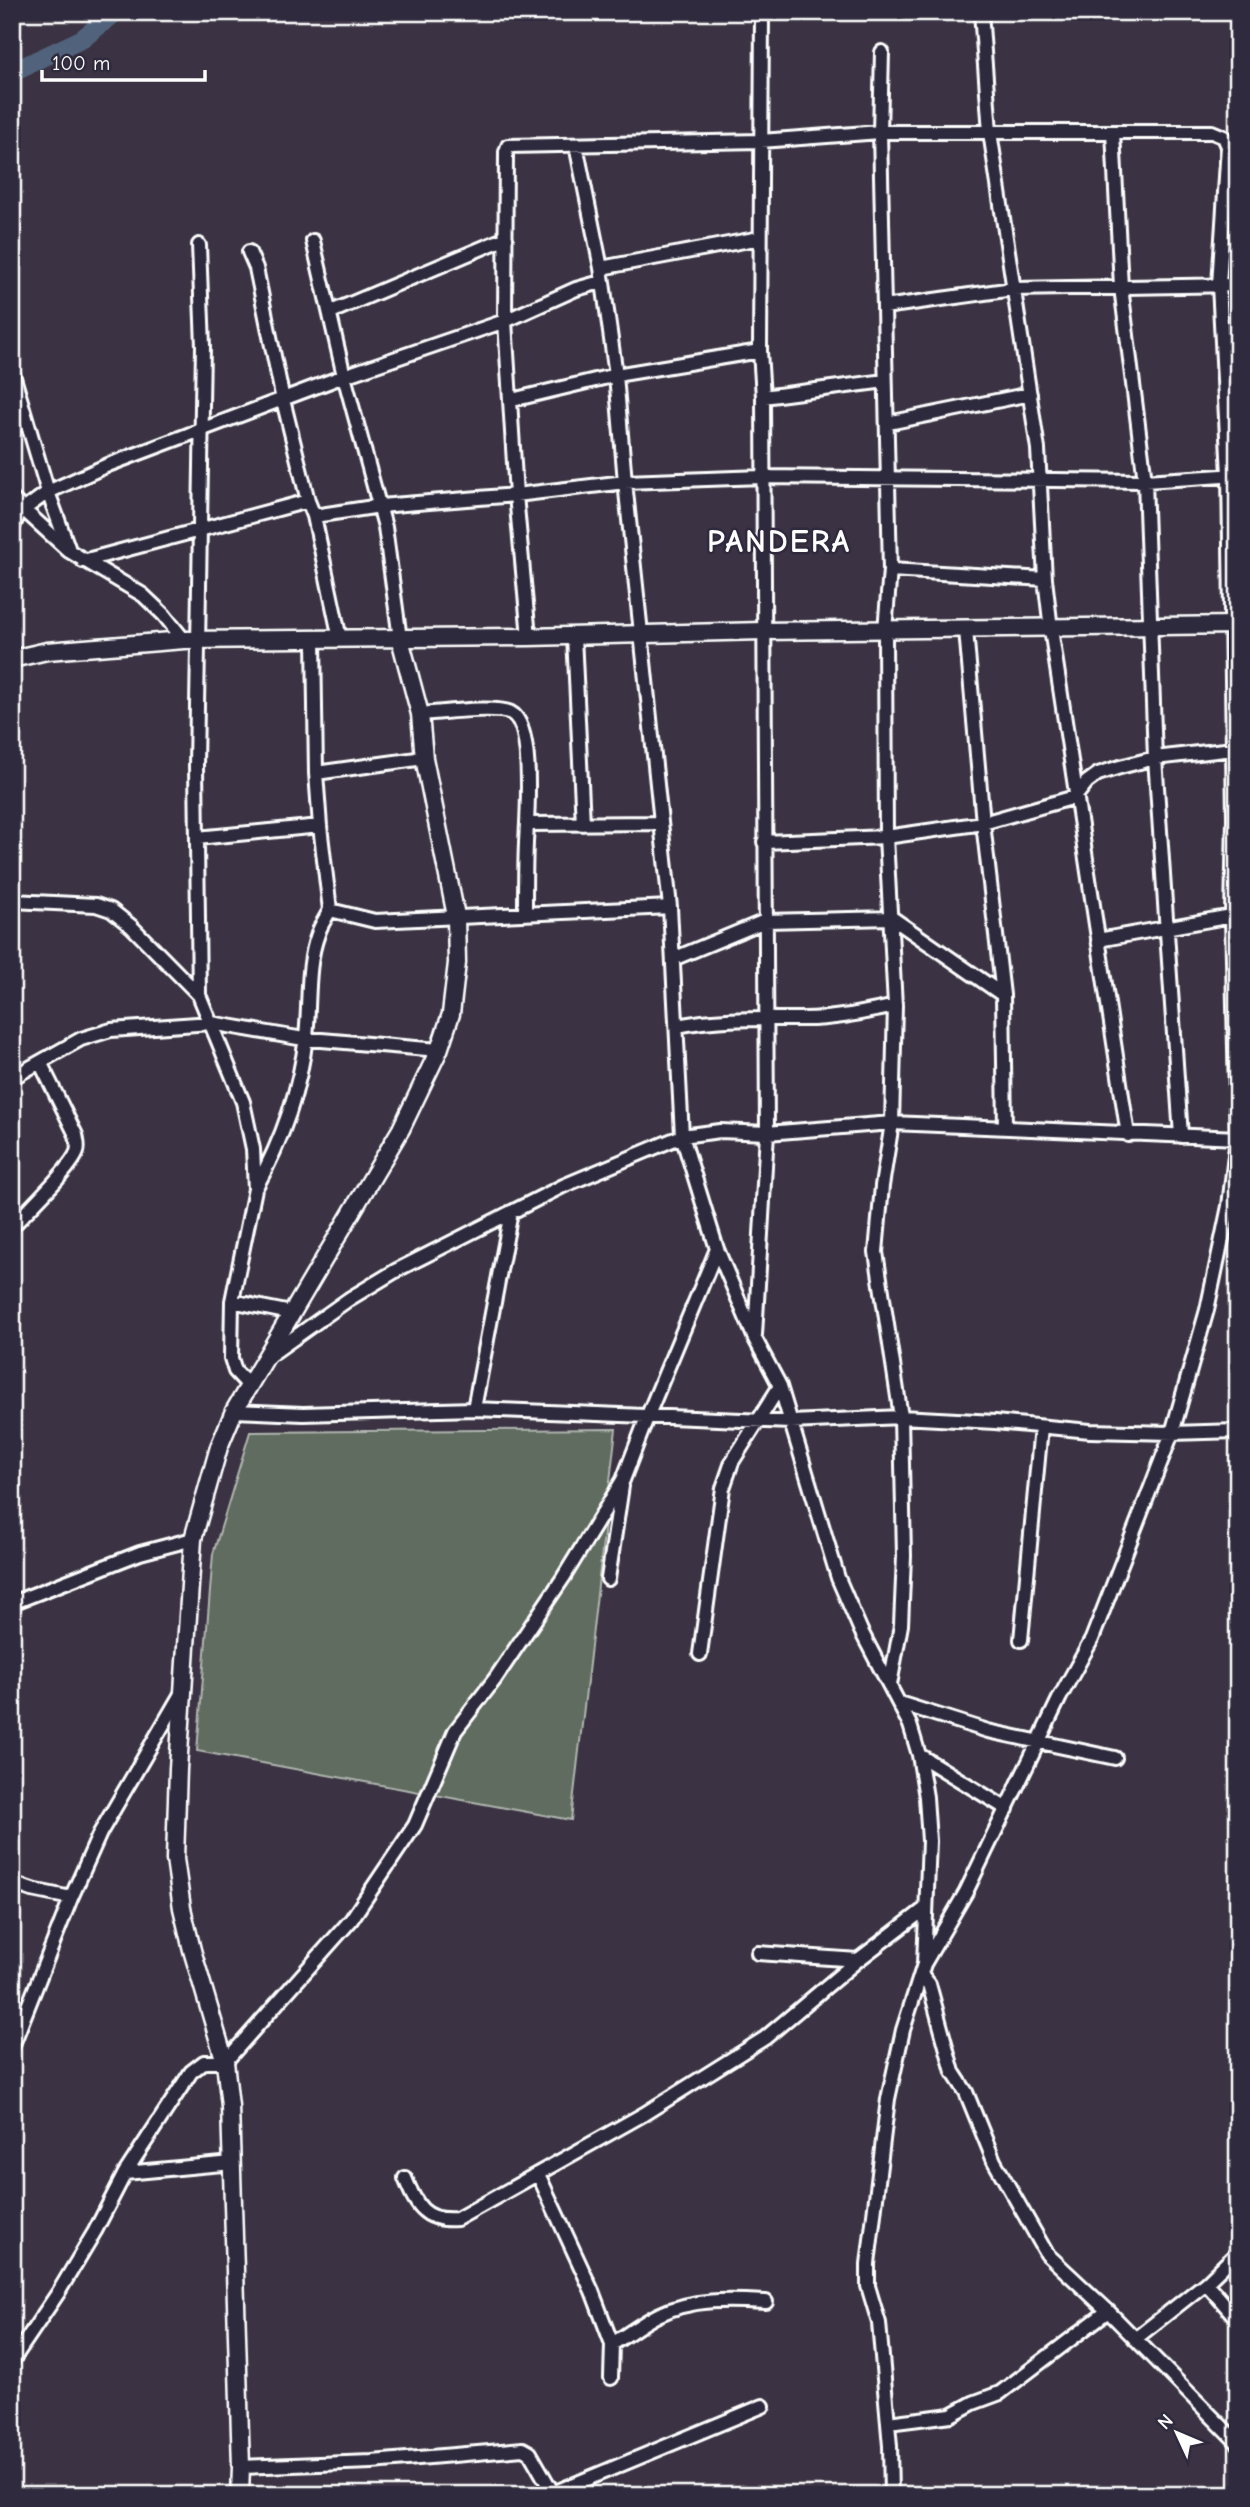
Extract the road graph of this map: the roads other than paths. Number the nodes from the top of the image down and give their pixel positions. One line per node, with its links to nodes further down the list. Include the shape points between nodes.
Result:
1 (762, 12): 7 (street)
2 (981, 12): 5 (street)
3 (882, 52): 4 (street)
4 (880, 132): 5 (street); 7 (street); 20 (street)
5 (990, 132): 6 (street); 19 (street)
6 (1113, 132): 16 (street, via 1212,132 1224,137 1228,146); 18 (street)
7 (761, 141): 8 (street); 9 (street)
8 (576, 145): 10 (street, via 507,147); 14 (street)
9 (760, 238): 14 (street); 23 (street)
10 (506, 239): 21 (street); 22 (street)
11 (313, 241): 21 (street)
12 (199, 245): 33 (street)
13 (249, 252): 30 (street)
14 (601, 268): 15 (street)
15 (601, 282): 22 (street); 25 (street)
16 (1219, 285): 17 (street); 18 (street); 34 (street)
17 (1238, 285)
18 (1121, 287): 19 (street); 38 (street)
19 (1013, 289): 20 (street); 28 (street)
20 (884, 307): 27 (street)
21 (331, 313): 26 (street)
22 (505, 321): 26 (street); 31 (street)
23 (760, 351): 25 (street); 29 (street)
24 (12, 371): 40 (street)
25 (616, 375): 31 (street); 39 (street)
26 (344, 376): 30 (street); 44 (street)
27 (885, 381): 29 (street); 32 (street)
28 (1030, 394): 32 (street); 37 (street)
29 (763, 397): 35 (street)
30 (283, 400): 33 (street); 43 (street)
31 (512, 400): 41 (street)
32 (888, 423): 36 (street)
33 (201, 432): 40 (street); 48 (street)
34 (1233, 475): 38 (street); 53 (street)
35 (762, 477): 36 (street); 39 (street); 58 (street)
36 (889, 477): 37 (street); 51 (street)
37 (1039, 480): 38 (street); 52 (street)
38 (1145, 481): 54 (street)
39 (625, 482): 41 (street); 60 (street)
40 (48, 492): 45 (street); 49 (street)
41 (516, 495): 44 (street); 61 (street)
42 (12, 499): 45 (street)
43 (308, 501): 46 (street); 48 (street)
44 (380, 506): 46 (street); 64 (street)
45 (18, 512): 47 (street); 49 (street)
46 (314, 516): 63 (street)
47 (12, 529)
48 (201, 529): 50 (street); 65 (street)
49 (69, 551): 50 (street)
50 (83, 561): 65 (street, via 143,595)
51 (890, 570): 52 (street); 56 (street)
52 (1045, 579): 55 (street)
53 (1234, 626): 54 (street); 68 (street)
54 (1149, 627): 55 (street); 70 (street)
55 (1051, 629): 57 (street); 72 (street)
56 (885, 630): 57 (street); 58 (street); 78 (street)
57 (966, 630): 73 (street)
58 (763, 631): 60 (street); 80 (street)
59 (574, 636): 60 (street); 61 (street); 75 (street)
60 (641, 636): 76 (street)
61 (529, 637): 64 (street)
62 (313, 639): 63 (street); 65 (street); 71 (street)
63 (340, 639): 64 (street)
64 (400, 639): 67 (street)
65 (192, 640): 66 (street, via 47,651); 79 (street)
66 (12, 659)
67 (420, 714): 69 (street); 74 (street, via 489,710 518,718 528,775)
68 (1233, 749): 70 (street); 86 (street)
69 (424, 758): 71 (street); 85 (street)
70 (1155, 758): 72 (street, via 1098,774); 89 (street)
71 (316, 773): 77 (street)
72 (1075, 797): 73 (street); 90 (street)
73 (983, 822): 78 (street); 93 (street)
74 (528, 824): 75 (street); 84 (street)
75 (583, 824): 76 (street)
76 (661, 824): 82 (street)
77 (320, 826): 79 (street); 83 (street)
78 (887, 837): 80 (street); 87 (street)
79 (197, 838): 92 (street)
80 (764, 842): 88 (street)
81 (12, 901): 92 (street, via 96,905 111,911)
82 (670, 906): 84 (street); 91 (street)
83 (330, 910): 85 (street, via 375,921); 98 (street, via 313,953)
84 (525, 913): 85 (street)
85 (456, 916): 99 (street, via 454,997)
86 (1232, 916): 89 (street); 108 (street)
87 (892, 918): 88 (street); 93 (street); 94 (street)
88 (765, 921): 91 (street); 95 (street)
89 (1167, 926): 90 (street); 107 (street)
90 (1098, 940): 105 (street)
91 (673, 959): 97 (street)
92 (199, 995): 96 (street)
93 (1003, 995): 103 (street)
94 (895, 1006): 95 (street, via 850,1016); 102 (street)
95 (765, 1017): 97 (street); 104 (street)
96 (211, 1023): 98 (street); 100 (street, via 111,1030 81,1039); 109 (street, via 250,1128)
97 (677, 1026): 106 (street)
98 (306, 1039): 99 (street); 109 (street, via 285,1129)
99 (439, 1050): 114 (street, via 401,1129)
100 (40, 1062): 101 (street); 111 (street, via 78,1145 68,1167)
101 (12, 1078)
102 (892, 1124): 103 (street); 104 (street); 122 (street, via 876,1252)
103 (1005, 1128): 105 (street)
104 (767, 1133): 106 (street); 115 (street)
105 (1128, 1135): 107 (street)
106 (682, 1136): 110 (street); 112 (street)
107 (1181, 1136): 108 (street)
108 (1238, 1138): 127 (street, via 1207,1310)
109 (255, 1189): 113 (street)
110 (511, 1212): 116 (street, via 397,1270); 119 (street)
111 (12, 1227)
112 (718, 1249): 115 (street); 121 (street)
113 (232, 1300): 114 (street); 117 (street, via 231,1358 235,1371)
114 (291, 1313): 116 (street)
115 (755, 1339): 118 (street)
116 (267, 1357): 117 (street)
117 (249, 1386): 120 (street)
118 (780, 1386): 123 (street); 124 (street)
119 (474, 1409): 120 (street, via 303,1414); 121 (street)
120 (234, 1411): 129 (street)
121 (648, 1415): 123 (street); 128 (street)
122 (901, 1417): 124 (street); 125 (street); 134 (street, via 904,1556 901,1625)
123 (761, 1420): 124 (street); 133 (street, via 733,1462 723,1488)
124 (791, 1422): 134 (street, via 838,1578)
125 (1041, 1427): 127 (street); 132 (street)
126 (1238, 1431): 127 (street)
127 (1172, 1433): 137 (street, via 1092,1639)
128 (623, 1480): 130 (street); 148 (street, via 563,1578 456,1731 415,1825 352,1920)
129 (193, 1539): 131 (street, via 140,1553); 135 (street)
130 (608, 1579)
131 (12, 1603)
132 (1021, 1640)
133 (700, 1654)
134 (890, 1685): 136 (street)
135 (183, 1690): 142 (street, via 100,1833); 148 (street, via 175,1859 192,1950)
136 (899, 1703): 137 (street); 138 (street)
137 (1040, 1743): 139 (street); 140 (street)
138 (919, 1755): 140 (street); 143 (street, via 929,1841)
139 (1115, 1758)
140 (1007, 1809): 146 (street)
141 (12, 1882): 142 (street)
142 (71, 1898): 147 (street)
143 (926, 1908): 145 (street); 146 (street)
144 (758, 1952): 145 (street)
145 (858, 1960): 151 (street, via 765,2038)
146 (923, 1969): 156 (street, via 953,2072 994,2161 1047,2254); 163 (street, via 888,2099 868,2264 868,2286 879,2323)
147 (12, 2047)
148 (225, 2062): 149 (street); 150 (street, via 204,2062 191,2072)
149 (233, 2163): 150 (street); 165 (street)
150 (125, 2173): 160 (street, via 58,2293)
151 (538, 2174): 152 (street, via 448,2220 423,2212); 159 (street)
152 (405, 2178)
153 (1238, 2252): 154 (street)
154 (1206, 2283): 157 (street); 158 (street)
155 (766, 2302): 159 (street, via 691,2303 659,2315)
156 (1108, 2311): 158 (street); 163 (street, via 1000,2393 951,2416)
157 (1238, 2320)
158 (1135, 2339): 164 (street)
159 (612, 2344): 161 (street)
160 (12, 2361)
161 (611, 2378)
162 (763, 2406): 166 (street)
163 (888, 2423): 168 (street)
164 (1238, 2443)
165 (241, 2468): 166 (street, via 523,2449 530,2453); 167 (street)
166 (553, 2494)
167 (240, 2495)
168 (891, 2495)

